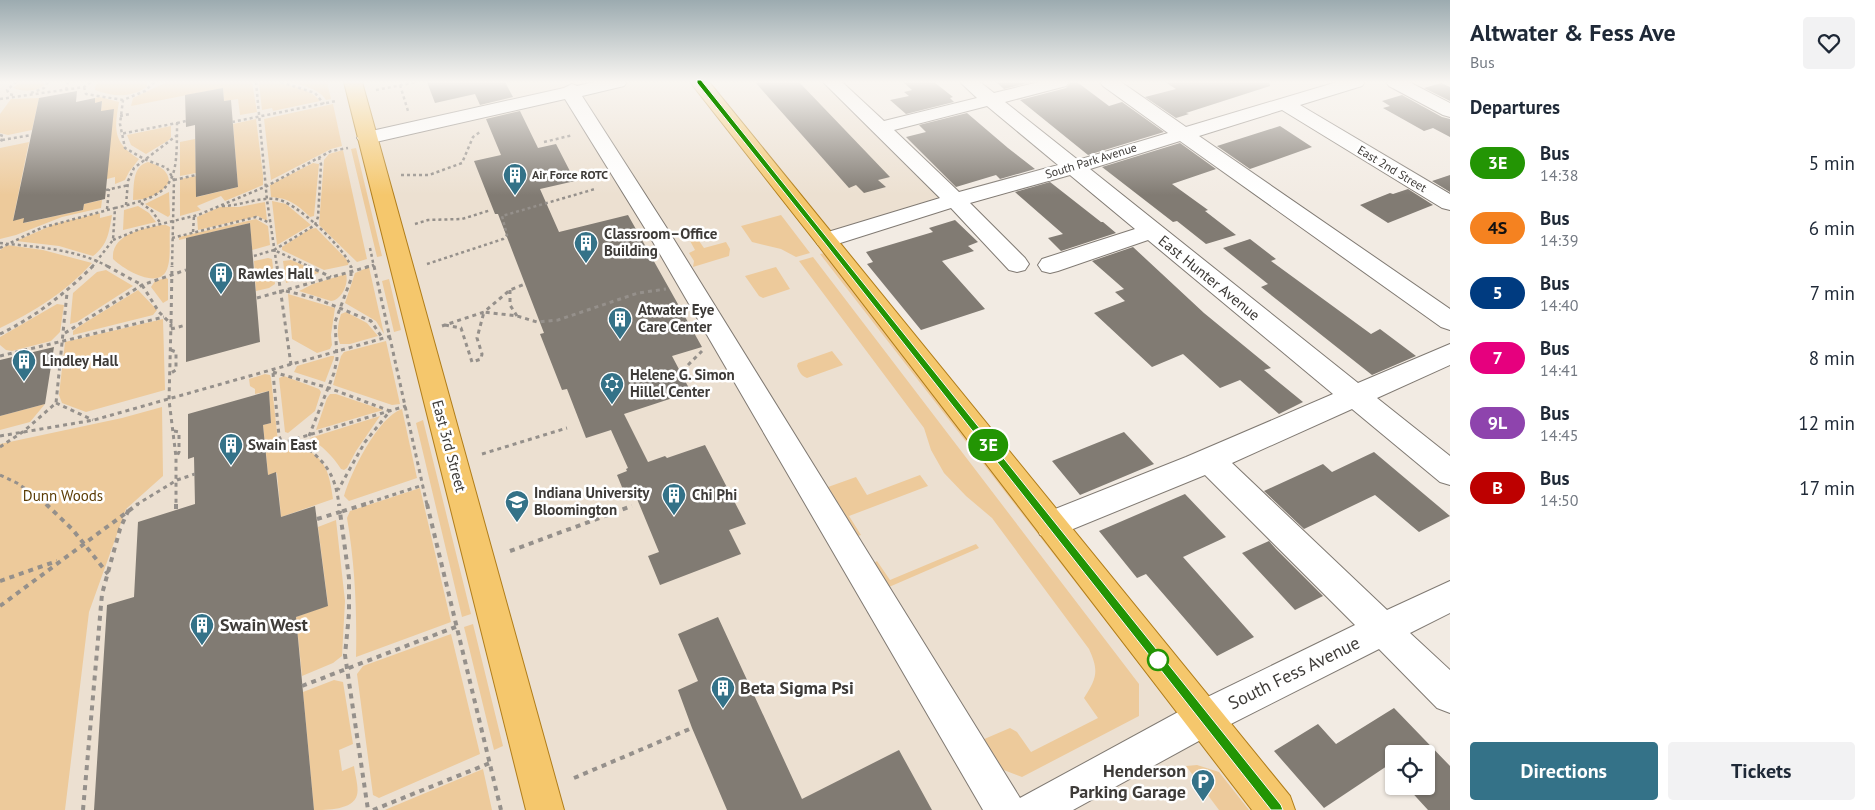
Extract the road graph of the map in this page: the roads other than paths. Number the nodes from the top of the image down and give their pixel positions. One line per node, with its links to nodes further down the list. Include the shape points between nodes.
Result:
1 (357, 120): 13 (main road, East 3rd Street)
2 (451, 120): 13 (street)
3 (587, 120): 32 (street)
4 (729, 120): 18 (main road)
5 (871, 120): 11 (street)
6 (913, 120): 11 (street)
7 (1016, 120): 14 (street, East Hunter Avenue)
8 (1163, 120): 12 (street)
9 (1229, 120): 12 (street, South Park Avenue)
10 (1311, 120): 16 (street, East 2nd Street)
11 (880, 128): 15 (street)
12 (1183, 134): 14 (street, South Park Avenue); 21 (street)
13 (359, 147): 31 (main road, East 3rd Street)
14 (1074, 167): 15 (street, South Park Avenue); 17 (street, East Hunter Avenue)
15 (955, 200): 18 (street, South Park Avenue); 19 (street)
16 (1450, 203)
17 (1152, 231): 20 (street); 23 (street, East Hunter Avenue)
18 (826, 240): 26 (main road)
19 (1017, 264)
20 (1050, 265)
21 (1450, 321)
22 (1450, 354): 23 (street)
23 (1354, 395): 24 (street); 25 (street, East Hunter Avenue)
24 (1209, 460): 26 (street); 28 (street)
25 (1450, 473)
26 (1051, 525): 30 (main road)
27 (1450, 596): 28 (street, South Fess Avenue)
28 (1383, 629): 29 (street); 30 (street, South Fess Avenue)
29 (1450, 695)
30 (1204, 718): 33 (street, South Fess Avenue); 34 (main road)
31 (545, 810)
32 (1005, 810)
33 (1034, 810)
34 (1276, 810)

